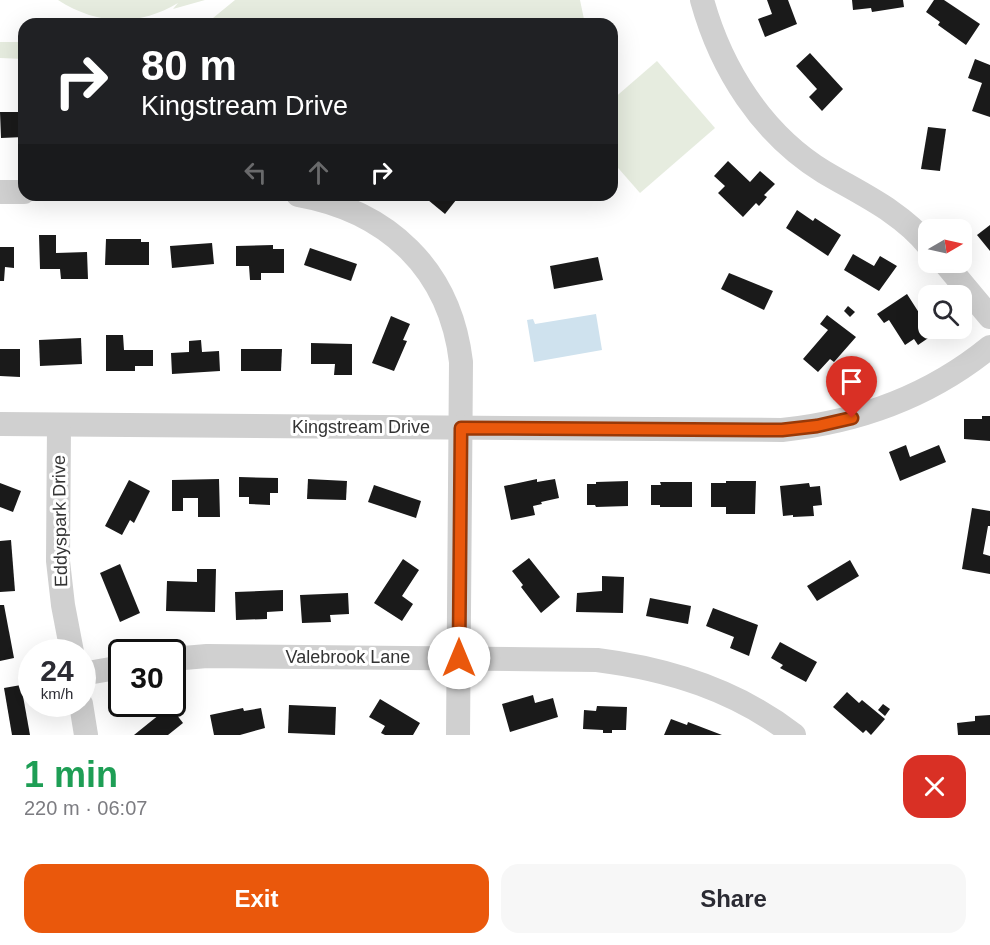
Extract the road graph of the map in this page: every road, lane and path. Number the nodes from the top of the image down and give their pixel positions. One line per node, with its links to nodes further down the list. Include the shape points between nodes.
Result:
1 (702, 0): 5 (street, via 728,67 767,124 821,170 880,202)
2 (0, 192): 3 (street)
3 (18, 192)
4 (328, 201): 11 (street, via 378,224 406,246 440,291 459,347)
5 (918, 235)
6 (953, 273): 7 (street)
7 (990, 317)
8 (990, 347): 11 (street, Kingstream Drive, via 943,381 901,401 817,426 782,430)
9 (0, 424): 10 (street, Kingstream Drive)
10 (59, 425): 11 (street, Kingstream Drive); 12 (street, Eddyspark Drive, via 58,561)
11 (461, 428): 14 (street)
12 (70, 639)
13 (186, 658): 14 (street, Valebrook Lane)
14 (459, 658): 17 (street); 18 (street, Valebrook Lane, via 597,660 639,665 714,688 749,705)
15 (83, 717): 16 (street)
16 (86, 735)
17 (458, 735)
18 (794, 735)

